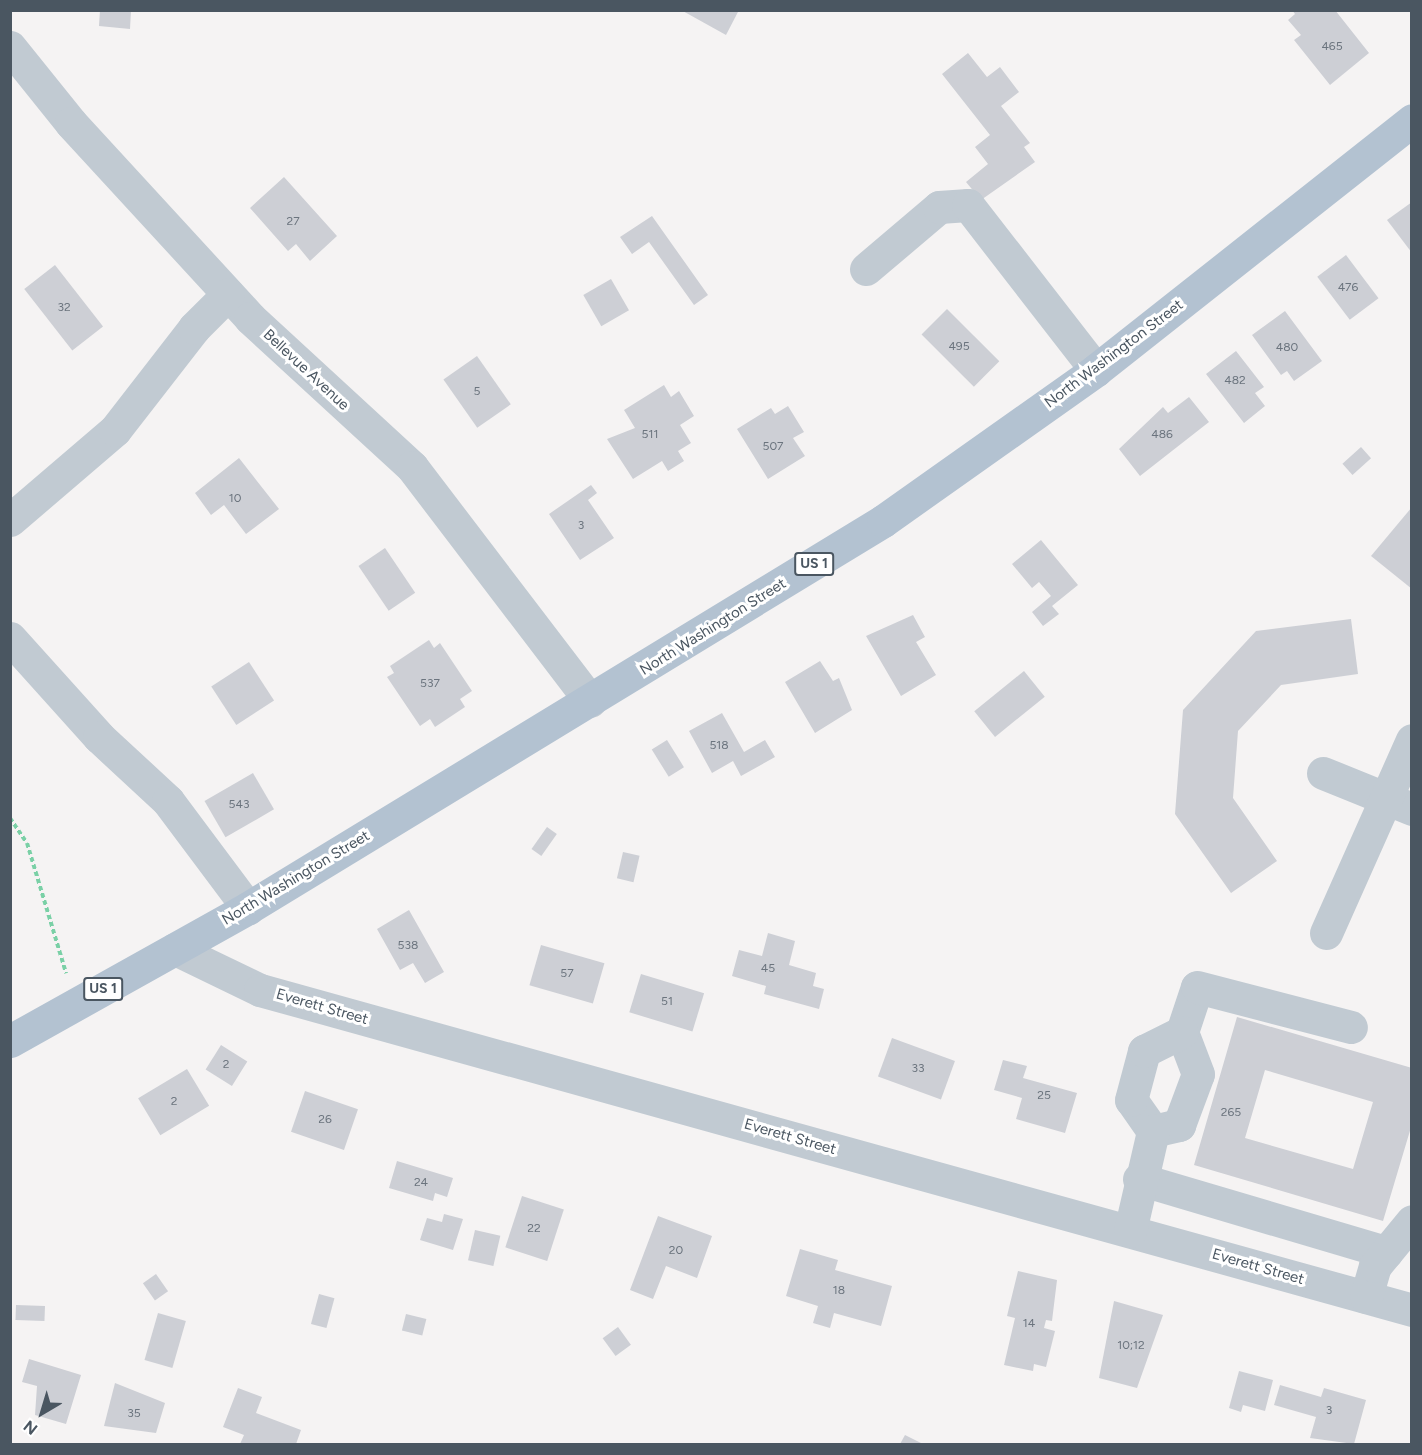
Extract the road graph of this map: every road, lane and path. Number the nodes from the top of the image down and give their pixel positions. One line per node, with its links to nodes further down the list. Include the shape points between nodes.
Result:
1 (10, 47): 4 (street, Bellevue Avenue, via 71,123)
2 (1412, 120): 5 (main road, North Washington Street / US 1)
3 (866, 269): 5 (street, via 939,207 968,205)
4 (228, 294): 6 (street, via 194,328 115,430); 8 (street, Bellevue Avenue, via 412,467)
5 (1096, 370): 8 (main road, North Washington Street / US 1, via 883,521)
6 (10, 520)
7 (10, 638): 13 (street, via 99,737 168,801)
8 (590, 701): 13 (main road, North Washington Street / US 1)
9 (1412, 740): 11 (street)
10 (1323, 773): 11 (street)
11 (1399, 804): 14 (street)
12 (10, 818): 16 (path, via 27,843 47,920 64,958)
13 (248, 908): 15 (main road, North Washington Street / US 1)
14 (1326, 933)
15 (175, 949): 16 (main road, North Washington Street / US 1); 23 (street, Everett Street, via 260,990)
16 (70, 1007): 19 (main road, North Washington Street / US 1)
17 (1351, 1027): 18 (street, via 1197,987)
18 (1182, 1032): 20 (street, via 1198,1074 1179,1125); 20 (street, via 1144,1051 1131,1100)
19 (20, 1035)
20 (1153, 1131): 21 (street)
21 (1139, 1179): 23 (street); 24 (street)
22 (1412, 1221): 24 (street)
23 (1130, 1231): 25 (street, Everett Street)
24 (1386, 1252): 25 (street, via 1375,1266)
25 (1366, 1298): 26 (street, Everett Street)
26 (1412, 1310)

